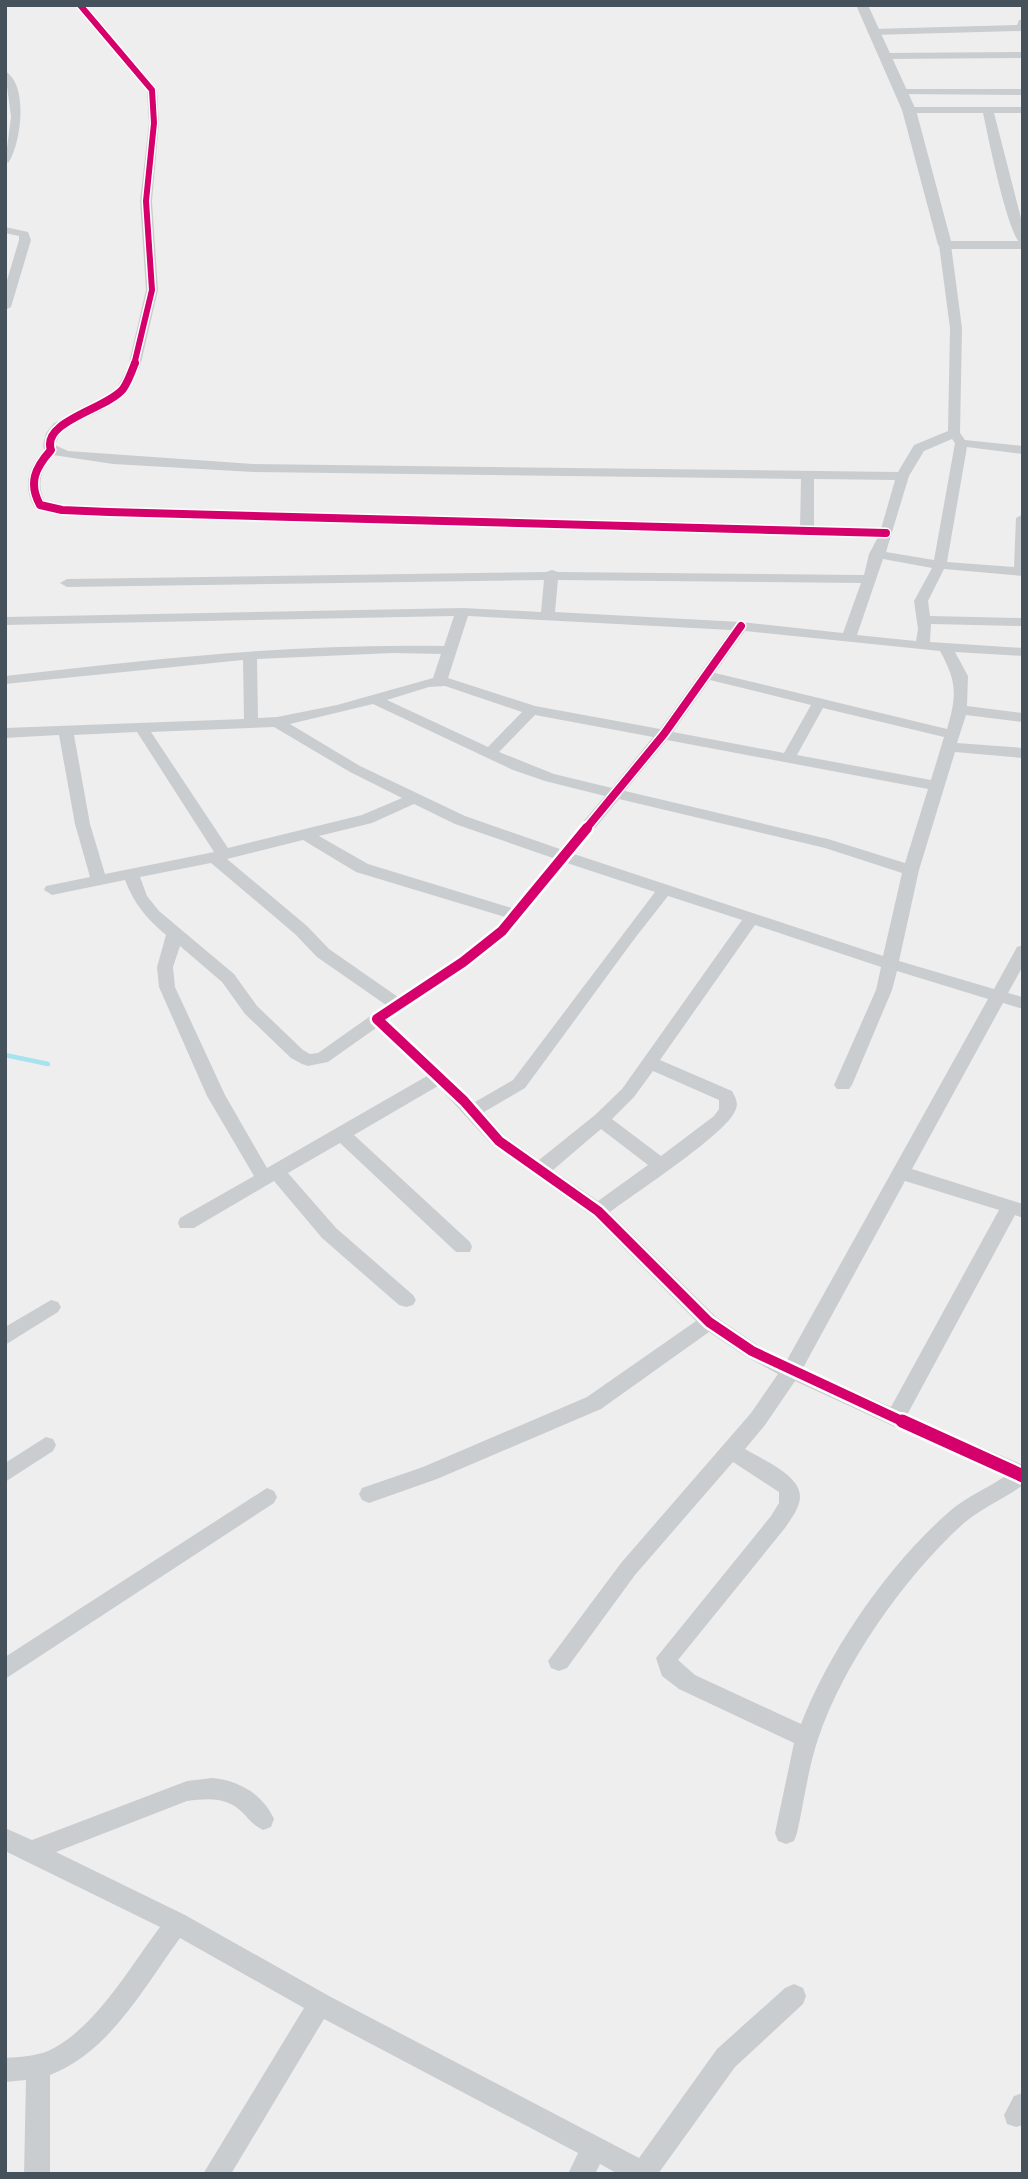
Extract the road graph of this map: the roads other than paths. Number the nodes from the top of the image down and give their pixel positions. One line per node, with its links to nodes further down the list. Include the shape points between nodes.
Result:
1 (80, 5): 20 (street, via 150,85 155,100 146,201 152,290 134,367 122,390 99,407 58,426 52,433)
2 (862, 5): 3 (street)
3 (870, 28): 3 (street, via 1021,28 1022,22 990,20); 5 (street)
4 (1023, 55): 5 (street)
5 (884, 56): 7 (street)
6 (5, 74): 9 (street)
7 (902, 92): 8 (street); 10 (street)
8 (1023, 92)
9 (9, 97): 13 (street, via 17,131)
10 (909, 110): 12 (street); 16 (street)
11 (1023, 110): 12 (street)
12 (988, 111): 15 (street)
13 (5, 160)
14 (5, 230): 17 (street, via 24,234 25,240)
15 (1023, 244): 16 (street)
16 (945, 245): 19 (street, via 956,328)
17 (8, 288): 18 (street)
18 (5, 307)
19 (958, 438): 21 (street); 23 (street, via 919,448); 28 (street)
20 (51, 450): 22 (street, via 113,460 253,468); 25 (street, via 33,473 32,488 40,505 62,510)
21 (1023, 450)
22 (808, 474): 23 (street); 25 (street)
23 (902, 477): 26 (street)
24 (1023, 518): 29 (street)
25 (807, 530): 26 (street)
26 (887, 533): 27 (street)
27 (876, 554): 28 (street); 31 (street)
28 (940, 565): 29 (street); 35 (street, via 921,601)
29 (1022, 571)
30 (552, 574): 31 (street); 32 (street); 34 (street)
31 (869, 579): 39 (street)
32 (67, 583)
33 (463, 612): 34 (street); 36 (street); 42 (street)
34 (548, 615): 38 (street)
35 (924, 620): 37 (street); 40 (street)
36 (5, 621)
37 (1023, 622)
38 (741, 626): 39 (street); 45 (street)
39 (849, 636): 40 (street)
40 (922, 646): 41 (street)
41 (944, 648): 43 (street); 51 (street, via 961,676)
42 (449, 650): 44 (street, via 363,648); 47 (street)
43 (1023, 652)
44 (250, 654): 46 (street); 54 (street)
45 (706, 675): 49 (street); 58 (street)
46 (5, 680)
47 (439, 682): 48 (street); 50 (street)
48 (374, 699): 53 (street); 60 (street)
49 (820, 701): 59 (street); 62 (street)
50 (532, 710): 58 (street); 60 (street)
51 (960, 710): 52 (street); 59 (street)
52 (1023, 718)
53 (276, 722): 54 (street); 65 (street, via 355,769)
54 (251, 725): 55 (street)
55 (141, 727): 56 (street); 67 (street)
56 (66, 730): 57 (street); 71 (street, via 73,786)
57 (5, 733)
58 (664, 734): 62 (street); 64 (street)
59 (951, 741): 61 (street); 63 (street)
60 (490, 753): 64 (street, via 550,778)
61 (1023, 753)
62 (789, 757): 63 (street)
63 (935, 786): 69 (street)
64 (615, 793): 68 (street); 69 (street, via 828,844)
65 (415, 797): 66 (street, via 374,817); 68 (street, via 460,820)
66 (305, 834): 67 (street); 74 (street, via 362,868)
67 (219, 856): 70 (street); 81 (street, via 323,953)
68 (561, 857): 73 (street); 74 (street)
69 (911, 870): 78 (street)
70 (130, 872): 71 (street); 76 (street, via 143,904)
71 (99, 880): 72 (street)
72 (52, 890)
73 (664, 891): 75 (street); 86 (street, via 519,1084)
74 (517, 915): 81 (street, via 493,940)
75 (752, 918): 78 (street); 83 (street)
76 (175, 934): 82 (street, via 228,978 251,1010 309,1060 322,1058); 92 (street, via 165,967 167,987 216,1096)
77 (1023, 951): 79 (street)
78 (891, 964): 79 (street); 85 (street, via 878,1008)
79 (999, 995): 80 (street); 91 (street)
80 (1023, 1003)
81 (397, 1004): 82 (street)
82 (377, 1019): 84 (street)
83 (650, 1063): 87 (street); 89 (street, via 726,1095 728,1100 727,1114 720,1121)
84 (440, 1077): 86 (street); 88 (street)
85 (843, 1085)
86 (474, 1111): 90 (street, via 499,1141)
87 (601, 1120): 89 (street); 90 (street)
88 (342, 1134): 92 (street); 96 (street)
89 (661, 1165): 94 (street)
90 (541, 1169): 94 (street)
91 (899, 1172): 93 (street); 101 (street)
92 (270, 1175): 95 (street); 97 (street)
93 (1016, 1209): 102 (street)
94 (598, 1211): 99 (street)
95 (187, 1223)
96 (463, 1247)
97 (406, 1300)
98 (51, 1307): 100 (street)
99 (709, 1322): 101 (street); 107 (street, via 594,1403)
100 (5, 1337)
101 (791, 1371): 102 (street); 104 (street)
102 (895, 1419): 106 (street)
103 (46, 1445): 105 (street)
104 (732, 1451): 109 (street, via 628,1569); 111 (street, via 787,1486 791,1501 667,1658 670,1670)
105 (5, 1474)
106 (1022, 1475): 111 (street, via 959,1515 910,1569 843,1660)
107 (369, 1494)
108 (267, 1497): 110 (street)
109 (559, 1661)
110 (5, 1669)
111 (807, 1738): 113 (street)
112 (263, 1819): 115 (street, via 240,1793 206,1787)
113 (786, 1833)
114 (5, 1839): 115 (street)
115 (33, 1851): 116 (street)
116 (177, 1923): 118 (street); 119 (street, via 95,2030 60,2057)
117 (794, 1996): 122 (street, via 726,2058)
118 (320, 2004): 121 (street); 124 (street)
119 (38, 2064): 120 (street); 123 (street)
120 (5, 2070)
121 (594, 2150): 122 (street); 125 (street)
122 (644, 2173)
123 (37, 2174)
124 (216, 2174)
125 (581, 2174)

